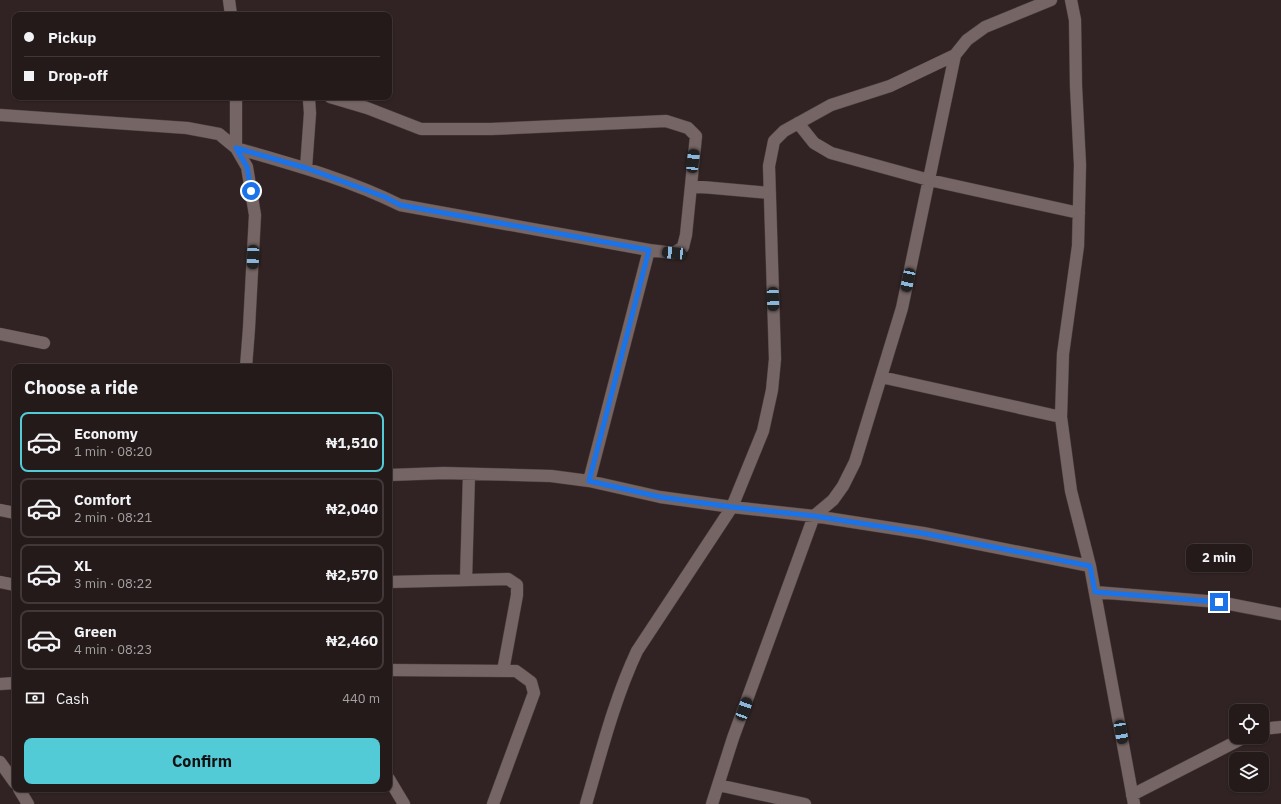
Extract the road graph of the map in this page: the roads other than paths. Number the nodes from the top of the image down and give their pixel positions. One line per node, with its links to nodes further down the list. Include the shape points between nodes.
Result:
1 (229, 0): 4 (street)
2 (1051, 0): 5 (street, via 986,27 967,40)
3 (1071, 0): 16 (street, via 1075,20)
4 (231, 12)
5 (955, 55): 10 (street, via 890,86 832,105); 13 (street)
6 (236, 100): 11 (street)
7 (309, 100): 12 (street)
8 (340, 100): 14 (street, via 421,129 491,129 666,121 688,128 696,136)
9 (0, 115): 11 (street, via 187,128 219,134)
10 (798, 123): 13 (street, via 814,142 830,153); 15 (street, via 774,141 769,166)
11 (236, 148): 12 (street); 20 (street, via 247,167 254,215)
12 (306, 168): 17 (street, via 400,205)
13 (929, 180): 16 (street); 21 (street, via 902,308)
14 (691, 186): 15 (street); 17 (street, via 683,247 674,253)
15 (770, 193): 26 (street, via 775,359 772,390 763,431)
16 (1079, 213): 22 (street, via 1078,246 1063,354)
17 (649, 250): 25 (street)
18 (0, 334): 19 (street)
19 (44, 343)
20 (246, 364)
21 (881, 377): 22 (street); 29 (street, via 855,462 833,500)
22 (1061, 417): 30 (street, via 1071,491)
23 (392, 474): 24 (street)
24 (469, 474): 25 (street, via 551,476); 31 (street)
25 (589, 481): 26 (street, via 660,497)
26 (732, 507): 29 (street); 53 (street, via 628,669 605,736)
27 (0, 510): 28 (street)
28 (12, 512)
29 (814, 516): 30 (street, via 922,533); 47 (street)
30 (1090, 566): 35 (street)
31 (466, 580): 33 (street); 38 (street, via 508,579 517,585)
32 (0, 582): 34 (street)
33 (392, 582)
34 (12, 584)
35 (1095, 592): 36 (street, via 1219,602); 49 (street)
36 (1281, 614)
37 (392, 670): 38 (street)
38 (503, 671): 52 (street, via 516,671 531,682 534,693)
39 (12, 683): 40 (street)
40 (0, 684)
41 (1281, 727): 42 (street)
42 (1269, 729)
43 (1233, 744): 49 (street)
44 (0, 762): 45 (street)
45 (12, 779)
46 (392, 784): 51 (street)
47 (718, 785): 54 (street); 55 (street)
48 (21, 792): 50 (street)
49 (1133, 800)
50 (28, 804)
51 (404, 804)
52 (493, 804)
53 (586, 804)
54 (712, 804)
55 (805, 804)

